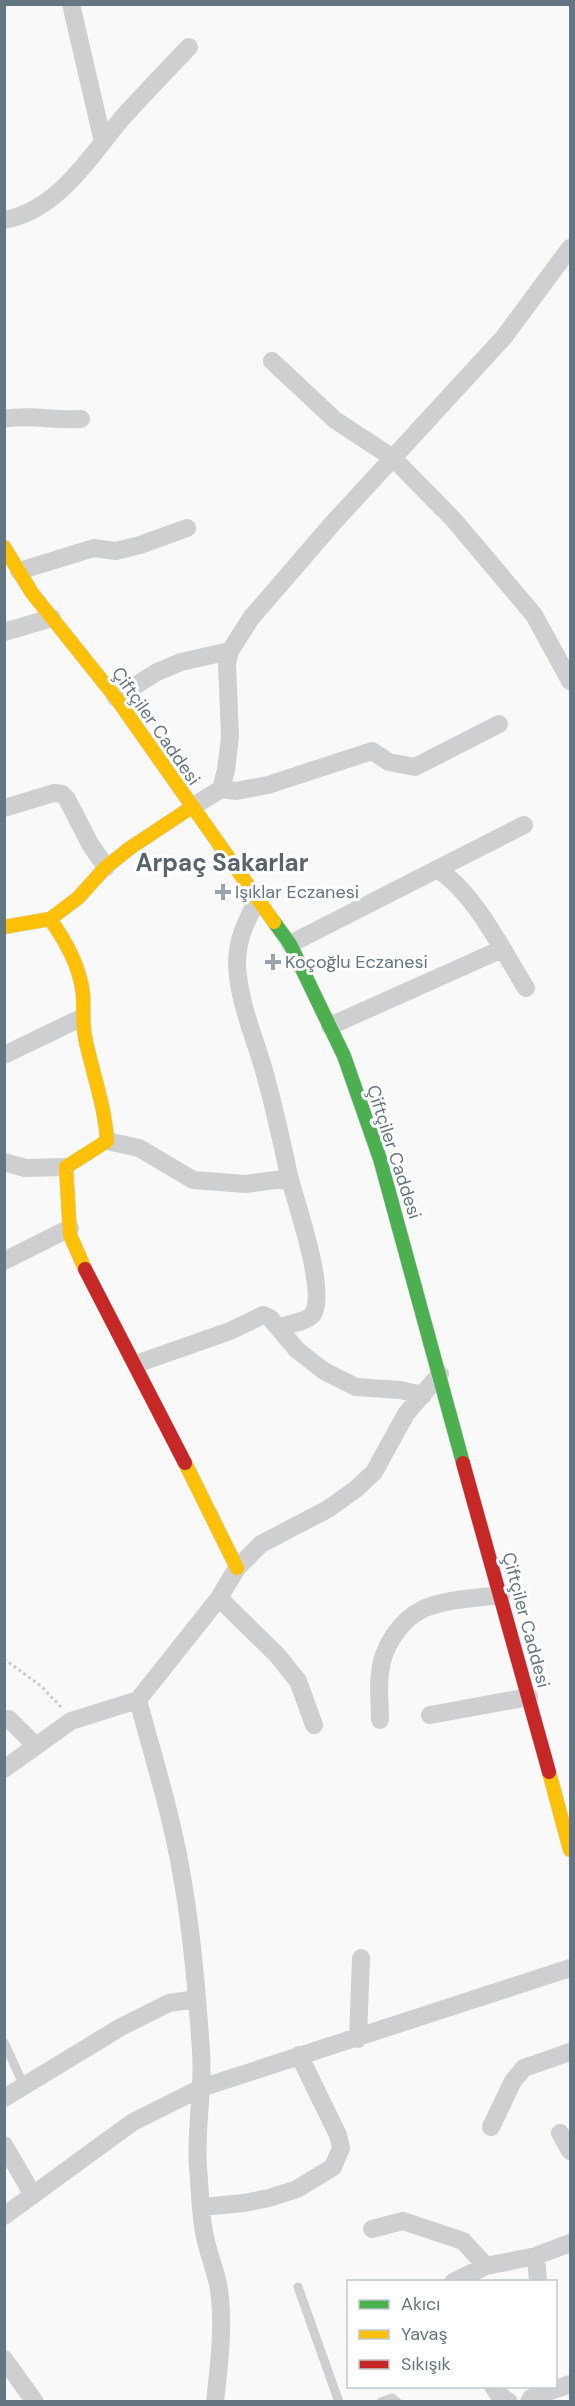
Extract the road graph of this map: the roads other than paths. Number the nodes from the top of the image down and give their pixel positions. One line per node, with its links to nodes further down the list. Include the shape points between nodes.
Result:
1 (71, 4): 3 (street)
2 (189, 47): 3 (street)
3 (103, 142): 4 (street, via 60,193)
4 (4, 220)
5 (570, 248): 9 (street, via 504,337)
6 (272, 361): 9 (street, via 335,420)
7 (4, 419): 8 (street)
8 (81, 419)
9 (393, 458): 15 (street, via 293,567); 16 (street, via 453,519 534,615)
10 (187, 528): 12 (street, via 140,545 116,550 94,548)
11 (4, 547): 12 (street, Çiftçiler Caddesi)
12 (19, 571): 13 (street, Çiftçiler Caddesi)
13 (52, 618): 14 (street); 17 (street, Çiftçiler Caddesi)
14 (4, 632)
15 (230, 651): 17 (street, via 173,665); 19 (street, via 230,737)
16 (570, 681)
17 (116, 698): 20 (street, Çiftçiler Caddesi)
18 (499, 724): 19 (street, via 415,767 389,762 372,751 268,785 236,791)
19 (221, 789): 20 (street)
20 (192, 807): 23 (street); 25 (street, Çiftçiler Caddesi)
21 (4, 808): 23 (street, via 62,794)
22 (524, 825): 24 (street)
23 (106, 867): 26 (street, via 78,898)
24 (436, 869): 28 (street); 29 (street, via 474,905)
25 (258, 899): 28 (street, Çiftçiler Caddesi); 37 (street, via 243,925 237,962)
26 (50, 919): 27 (street); 31 (street, via 69,948 80,975)
27 (4, 927)
28 (290, 944): 32 (street, Çiftçiler Caddesi)
29 (502, 949): 30 (street); 32 (street)
30 (526, 988)
31 (81, 1018): 33 (street); 34 (street, via 107,1121)
32 (330, 1026): 42 (street, Çiftçiler Caddesi, via 380,1159)
33 (4, 1055)
34 (107, 1141): 36 (street); 37 (street, via 139,1148 193,1180 246,1184)
35 (4, 1161): 36 (street, via 25,1168)
36 (66, 1167): 38 (street)
37 (290, 1178): 40 (street, via 304,1226 316,1293 310,1317)
38 (70, 1228): 39 (street); 41 (street, via 87,1277)
39 (4, 1261)
40 (279, 1327): 41 (street, via 263,1315 230,1331); 43 (street, via 297,1350 324,1371 356,1387)
41 (136, 1364): 44 (street)
42 (440, 1374): 43 (street); 45 (street, Çiftçiler Caddesi)
43 (423, 1395): 44 (street, via 406,1414 374,1472 356,1489 328,1509 261,1544)
44 (237, 1568): 46 (street)
45 (501, 1595): 47 (street, Çiftçiler Caddesi); 51 (street, via 422,1610 402,1626 388,1644 380,1671)
46 (219, 1598): 48 (street); 52 (street, via 298,1681)
47 (529, 1697): 49 (street); 55 (street, Çiftçiler Caddesi)
48 (138, 1700): 53 (street, via 71,1721); 58 (street, via 181,1871)
49 (430, 1715)
50 (4, 1719): 53 (street, via 9,1719)
51 (380, 1720)
52 (314, 1725)
53 (36, 1746): 54 (street)
54 (4, 1769)
55 (569, 1839)
56 (361, 1958): 59 (street)
57 (570, 1968): 59 (street)
58 (196, 1999): 63 (street, via 179,2000 121,2026); 64 (street)
59 (358, 2039): 62 (street)
60 (4, 2042): 63 (lane)
61 (570, 2052): 66 (street, via 524,2068 513,2081)
62 (299, 2055): 64 (street); 71 (street, via 338,2135 341,2148 333,2167 297,2189 269,2198)
63 (24, 2086): 65 (street)
64 (201, 2088): 70 (street, via 134,2122); 71 (street, via 196,2132)
65 (4, 2098)
66 (491, 2127)
67 (560, 2133): 69 (street)
68 (4, 2145): 70 (street)
69 (570, 2151)
70 (33, 2195): 72 (street)
71 (201, 2207): 84 (street, via 220,2300)
72 (4, 2216)
73 (372, 2229): 76 (street, via 403,2221 463,2241)
74 (570, 2243): 75 (street)
75 (536, 2256): 76 (street); 78 (street)
76 (486, 2266): 77 (street)
77 (457, 2280)
78 (538, 2280)
79 (298, 2287): 85 (lane)
80 (4, 2359): 83 (street)
81 (570, 2384): 89 (street)
82 (494, 2388): 88 (street)
83 (35, 2402)
84 (215, 2402)
85 (339, 2402)
86 (381, 2402): 87 (lane, via 392,2398)
87 (397, 2402)
88 (509, 2402)
89 (529, 2402)

